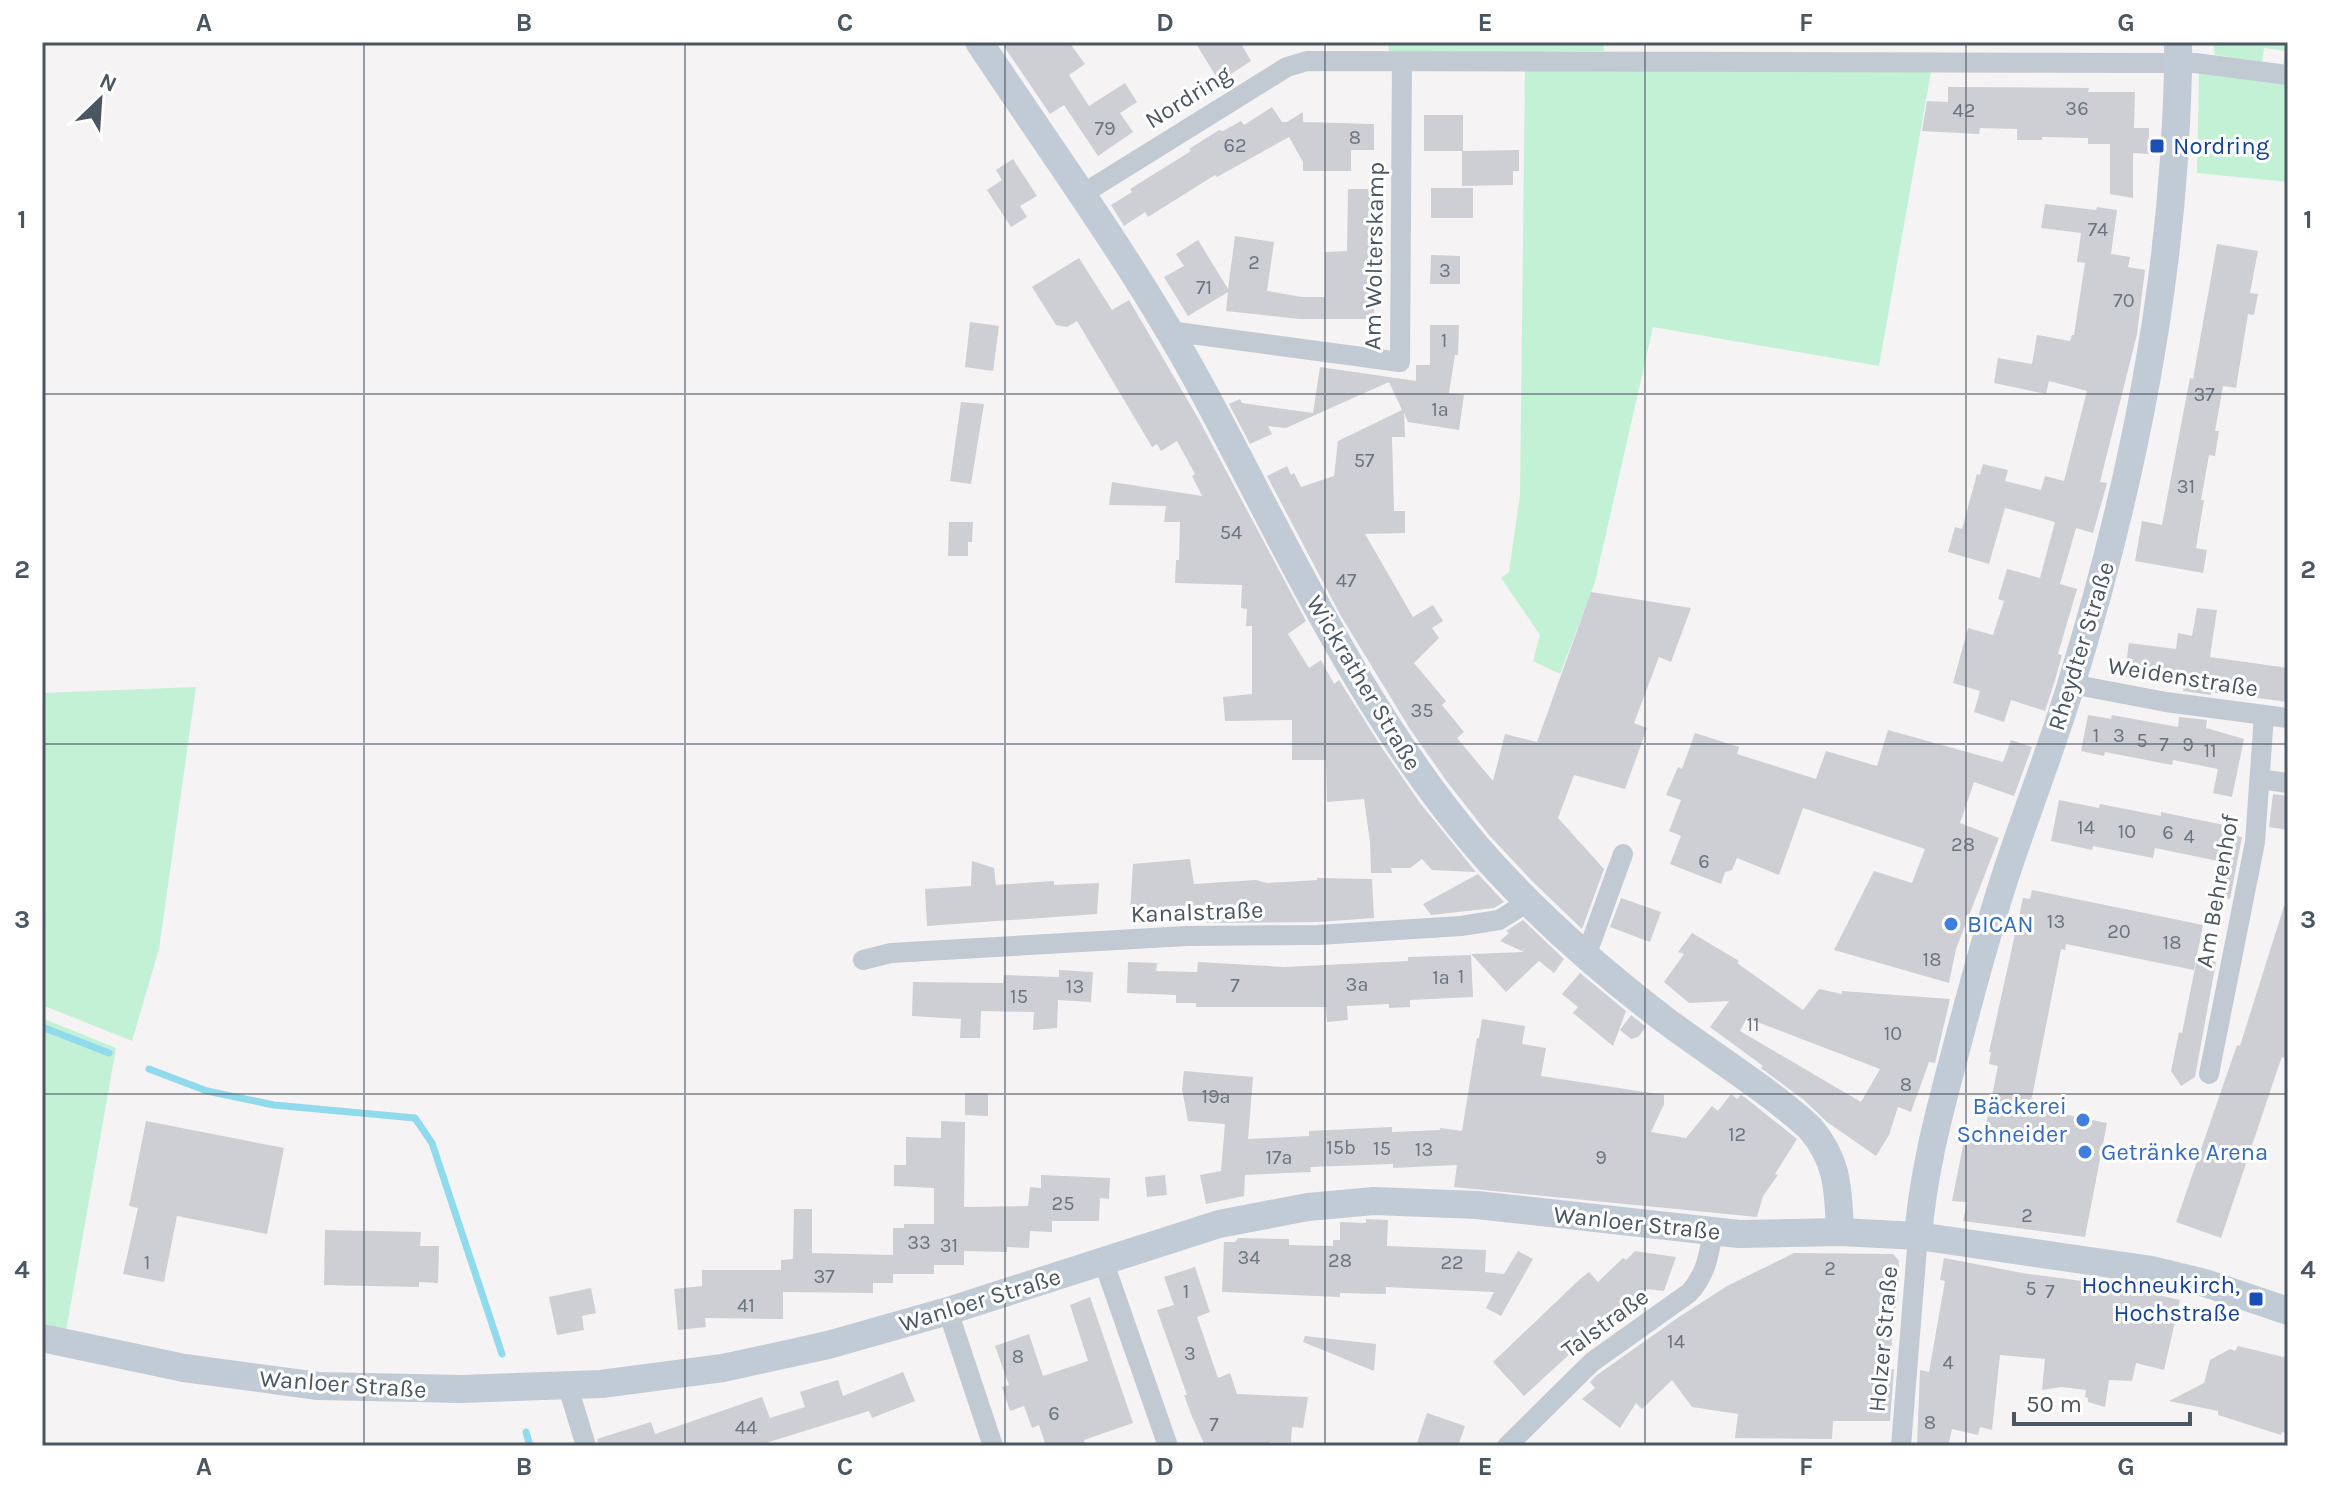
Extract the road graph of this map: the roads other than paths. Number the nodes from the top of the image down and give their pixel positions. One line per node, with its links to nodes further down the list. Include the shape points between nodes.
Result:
1 (979, 42): 5 (street, Wickrather Straße)
2 (2178, 52): 3 (street, Nordring); 4 (street, Nordring); 7 (street, Rheydter Straße, via 2169,226 2154,348 2119,515)
3 (1402, 62): 5 (street, Nordring, via 1314,60 1287,67); 6 (street, Am Wolterskamp, via 1400,362)
4 (2288, 75)
5 (1081, 195): 6 (street, Wickrather Straße)
6 (1169, 331): 13 (street, Wickrather Straße, via 1392,737 1463,830)
7 (2071, 684): 8 (street, Weidenstraße); 19 (street, Rheydter Straße, via 1983,945 1929,1147)
8 (2264, 715): 9 (street, Weidenstraße); 10 (street, Am Behrenhof)
9 (2288, 718)
10 (2260, 779): 11 (street); 16 (street, Am Behrenhof, via 2253,851)
11 (2288, 783)
12 (1623, 854): 14 (street)
13 (1528, 902): 14 (street, Wickrather Straße); 15 (street, Kanalstraße, via 1499,920 1461,926 1187,936 891,953)
14 (1586, 956): 18 (street, Wickrather Straße, via 1810,1128 1834,1165)
15 (863, 960)
16 (2209, 1074)
17 (1713, 1231): 18 (street, Wanloer Straße); 20 (street, Wanloer Straße, via 1465,1204 1351,1202 1219,1224); 28 (street, Talstraße, via 1706,1268 1689,1293 1592,1362)
18 (1840, 1232): 19 (street, Wanloer Straße)
19 (1918, 1236): 22 (street, Wanloer Straße, via 2152,1270); 29 (street, Holzer Straße)
20 (1103, 1260): 21 (street, Wanloer Straße); 27 (street)
21 (948, 1311): 24 (street, Wanloer Straße, via 723,1368); 26 (street)
22 (2288, 1311)
23 (42, 1338): 24 (street, Wanloer Straße, via 184,1368 318,1386)
24 (568, 1387): 25 (street)
25 (586, 1446)
26 (993, 1446)
27 (1168, 1446)
28 (1507, 1446)
29 (1901, 1446)

